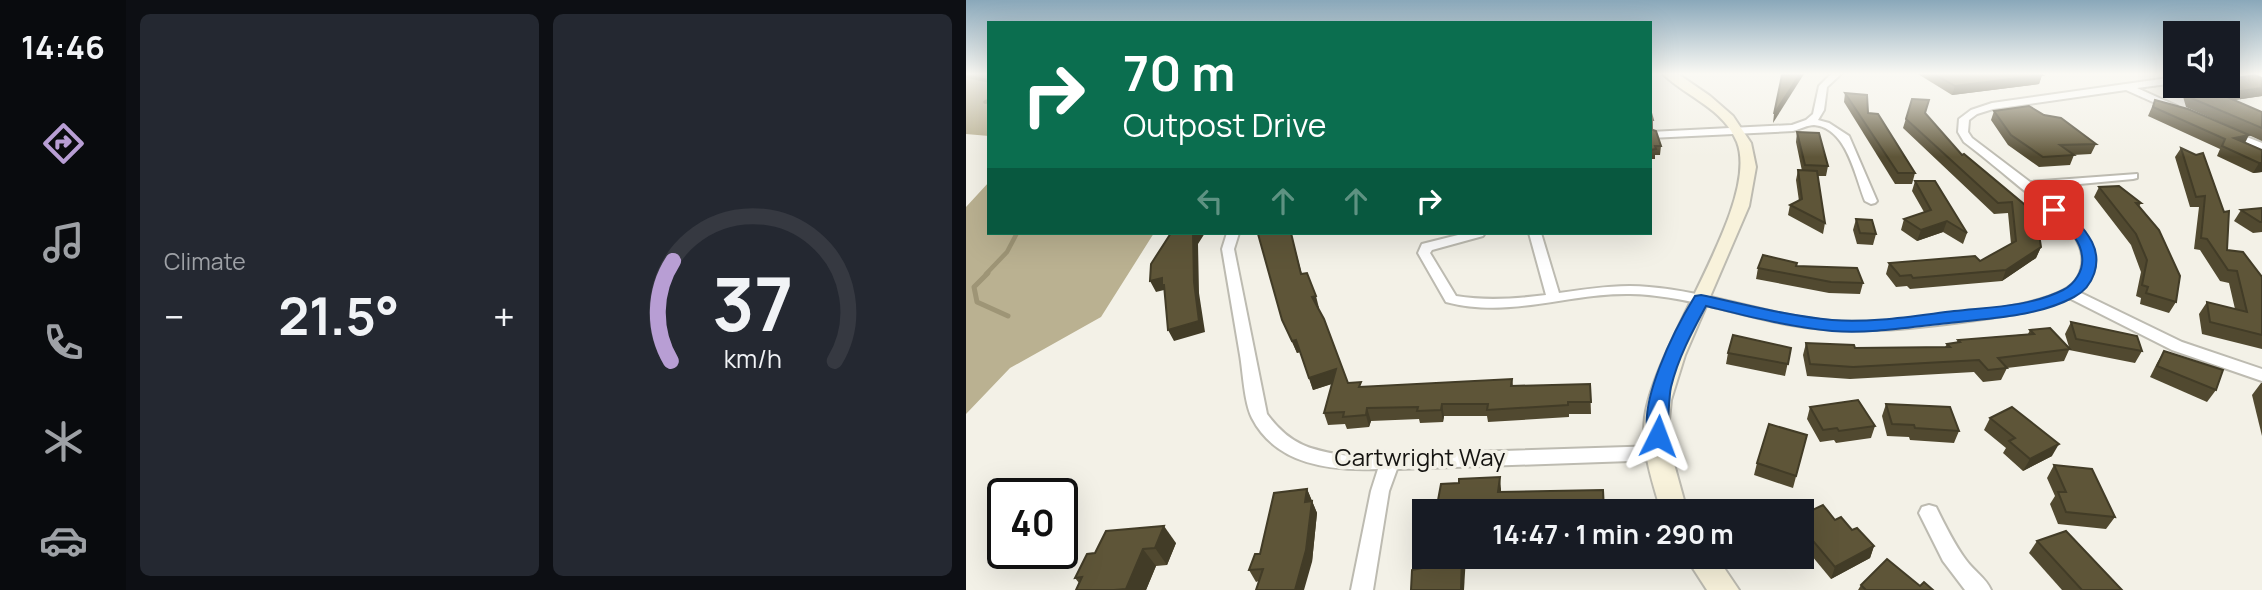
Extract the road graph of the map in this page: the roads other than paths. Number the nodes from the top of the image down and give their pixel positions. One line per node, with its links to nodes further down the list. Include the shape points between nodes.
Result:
1 (1709, 102): 7 (street)
2 (1821, 102): 6 (street, via 1819,116)
3 (2024, 102): 12 (street, via 1974,112 1964,119 1964,132)
4 (2159, 102): 5 (street)
5 (2189, 115)
6 (1812, 122): 7 (street, via 1793,128); 13 (street, via 1845,138)
7 (1736, 131): 9 (street); 19 (street, via 1748,156 1749,181)
8 (2225, 131): 10 (street)
9 (1652, 135)
10 (2262, 148)
11 (2133, 176): 12 (street)
12 (2025, 186): 17 (street, via 2069,222 2085,242 2088,270 2083,283)
13 (1871, 201)
14 (1232, 235): 22 (street, Cartwright Way, via 1228,249 1259,415 1269,430 1300,455 1349,463)
15 (1472, 235): 18 (street, via 1427,247 1424,253 1451,299 1464,303)
16 (1536, 235): 18 (street)
17 (2070, 293): 19 (street, via 2029,308 1876,326 1797,321); 20 (street, via 2177,346)
18 (1553, 299): 19 (street, via 1648,290)
19 (1701, 300): 21 (street, via 1676,346 1662,387 1656,419)
20 (2262, 375)
21 (1659, 453): 22 (street, Cartwright Way); 23 (street)
22 (1390, 462): 26 (street, via 1380,491)
23 (1671, 499)
24 (1929, 513): 28 (street, via 1949,554)
25 (1709, 569): 27 (street)
26 (1362, 590)
27 (1724, 590)
28 (1980, 590)

